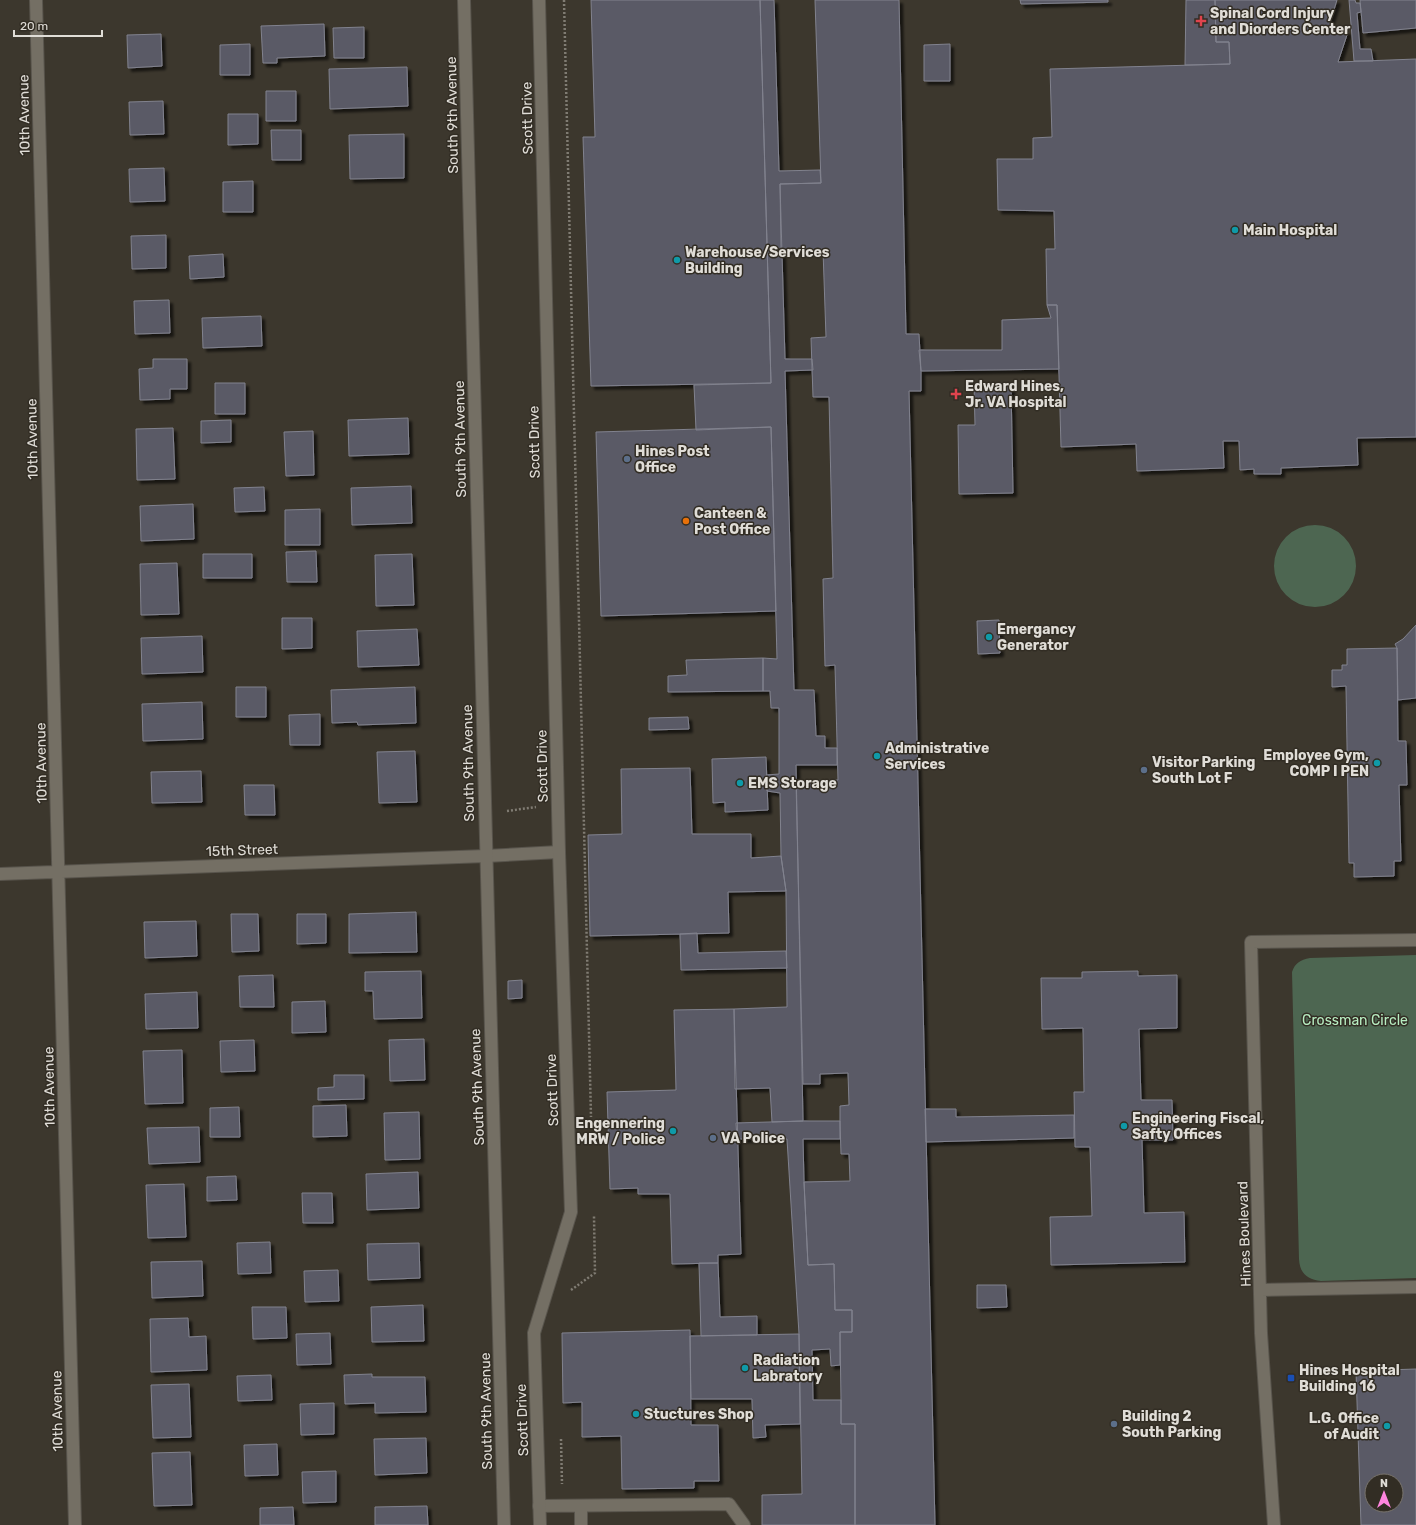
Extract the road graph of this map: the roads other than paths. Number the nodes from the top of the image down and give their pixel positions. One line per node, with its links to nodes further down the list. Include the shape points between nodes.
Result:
1 (36, 0): 6 (street, 10th Avenue)
2 (464, 0): 5 (street, South 9th Avenue)
3 (539, 0): 4 (street, Scott Drive)
4 (559, 852): 5 (street, 15th Street); 11 (street, Scott Drive, via 571,1212 534,1333)
5 (486, 856): 6 (street, 15th Street); 14 (street, South 9th Avenue)
6 (59, 872): 7 (street, 15th Street); 13 (street, 10th Avenue)
7 (0, 874)
8 (1416, 940): 10 (street, Hines Boulevard, via 1251,942)
9 (1416, 1287): 10 (street)
10 (1261, 1290): 18 (street, Hines Boulevard)
11 (539, 1506): 12 (street); 15 (street, Scott Drive)
12 (580, 1506): 16 (street); 17 (street, via 729,1504)
13 (75, 1525)
14 (504, 1525)
15 (540, 1525)
16 (581, 1525)
17 (744, 1525)
18 (1274, 1525)

